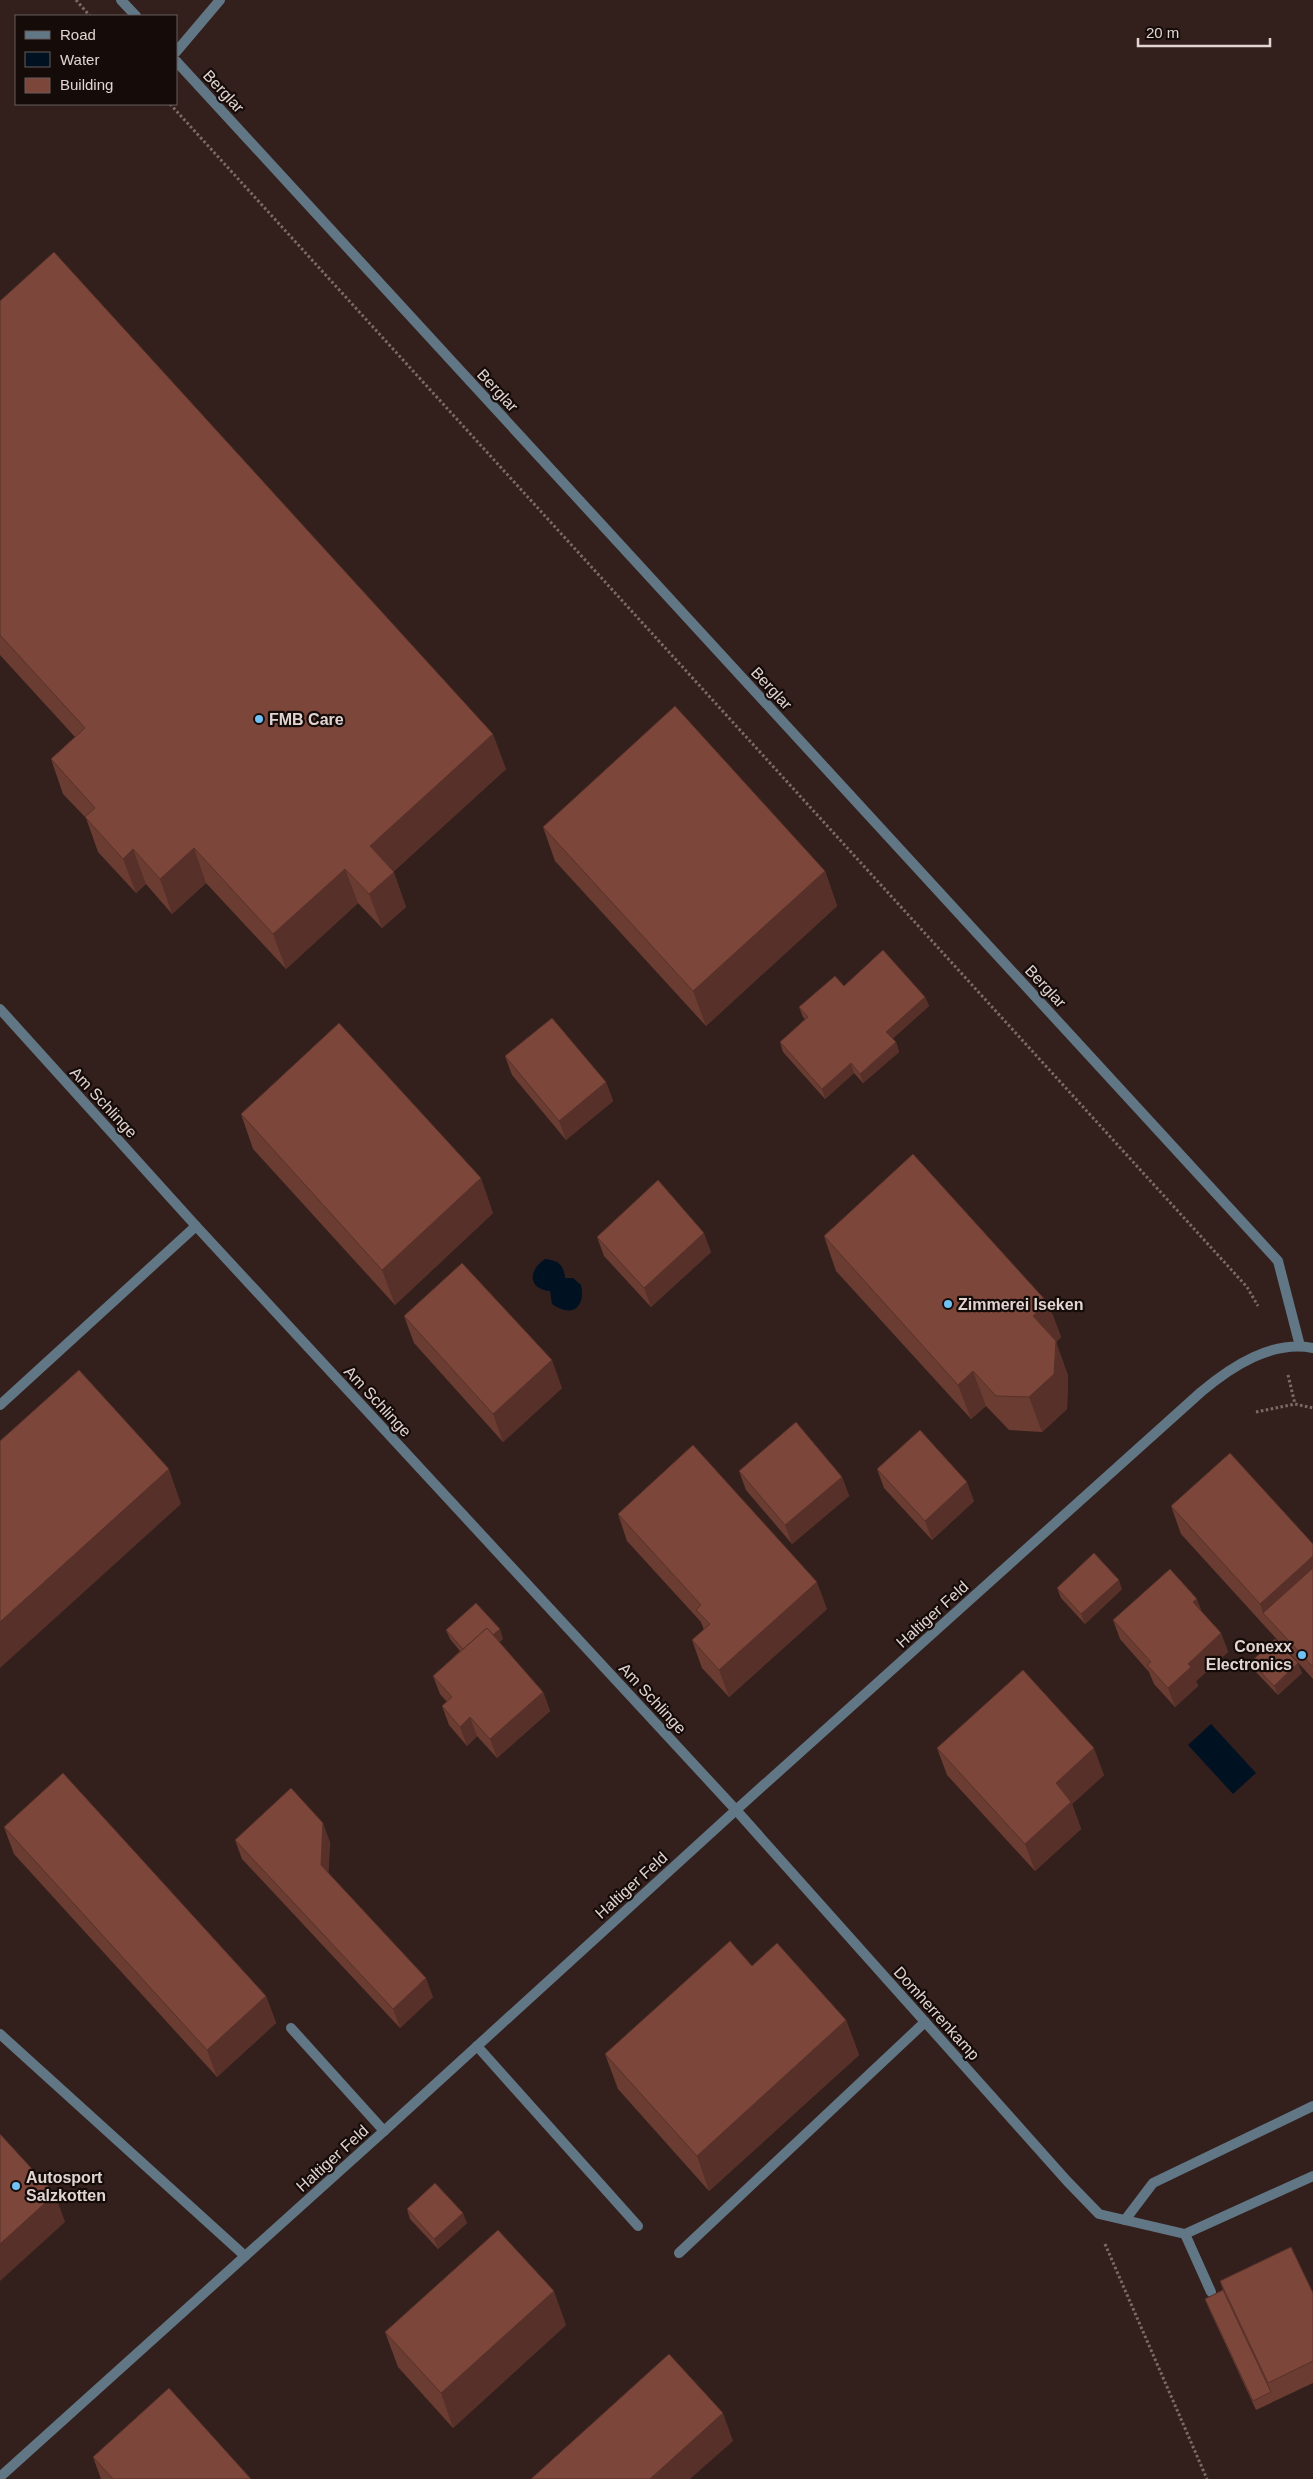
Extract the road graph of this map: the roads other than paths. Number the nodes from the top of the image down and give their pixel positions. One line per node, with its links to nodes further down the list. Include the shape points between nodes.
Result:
1 (122, 0): 3 (street)
2 (220, 0): 4 (street)
3 (135, 15)
4 (178, 50)
5 (178, 63): 8 (street, Berglar, via 1278,1261)
6 (0, 1010): 7 (street, Am Schlinge)
7 (196, 1226): 10 (street); 11 (street, Am Schlinge)
8 (1300, 1346): 9 (street); 11 (street, Haltiger Feld, via 1258,1353 1202,1392)
9 (1313, 1348)
10 (0, 1405)
11 (736, 1810): 12 (street, Domherrenkamp); 15 (street, Haltiger Feld)
12 (925, 2022): 19 (street, Domherrenkamp, via 1099,2214); 22 (street)
13 (291, 2028): 17 (street)
14 (0, 2034): 23 (street)
15 (477, 2046): 17 (street, Haltiger Feld); 20 (street)
16 (1313, 2106): 19 (street, via 1153,2183)
17 (384, 2131): 23 (street, Haltiger Feld)
18 (1313, 2176): 21 (street)
19 (1125, 2220): 21 (street)
20 (638, 2226)
21 (1185, 2234): 24 (street)
22 (679, 2253)
23 (245, 2256): 25 (street, Haltiger Feld)
24 (1211, 2292)
25 (0, 2477)

